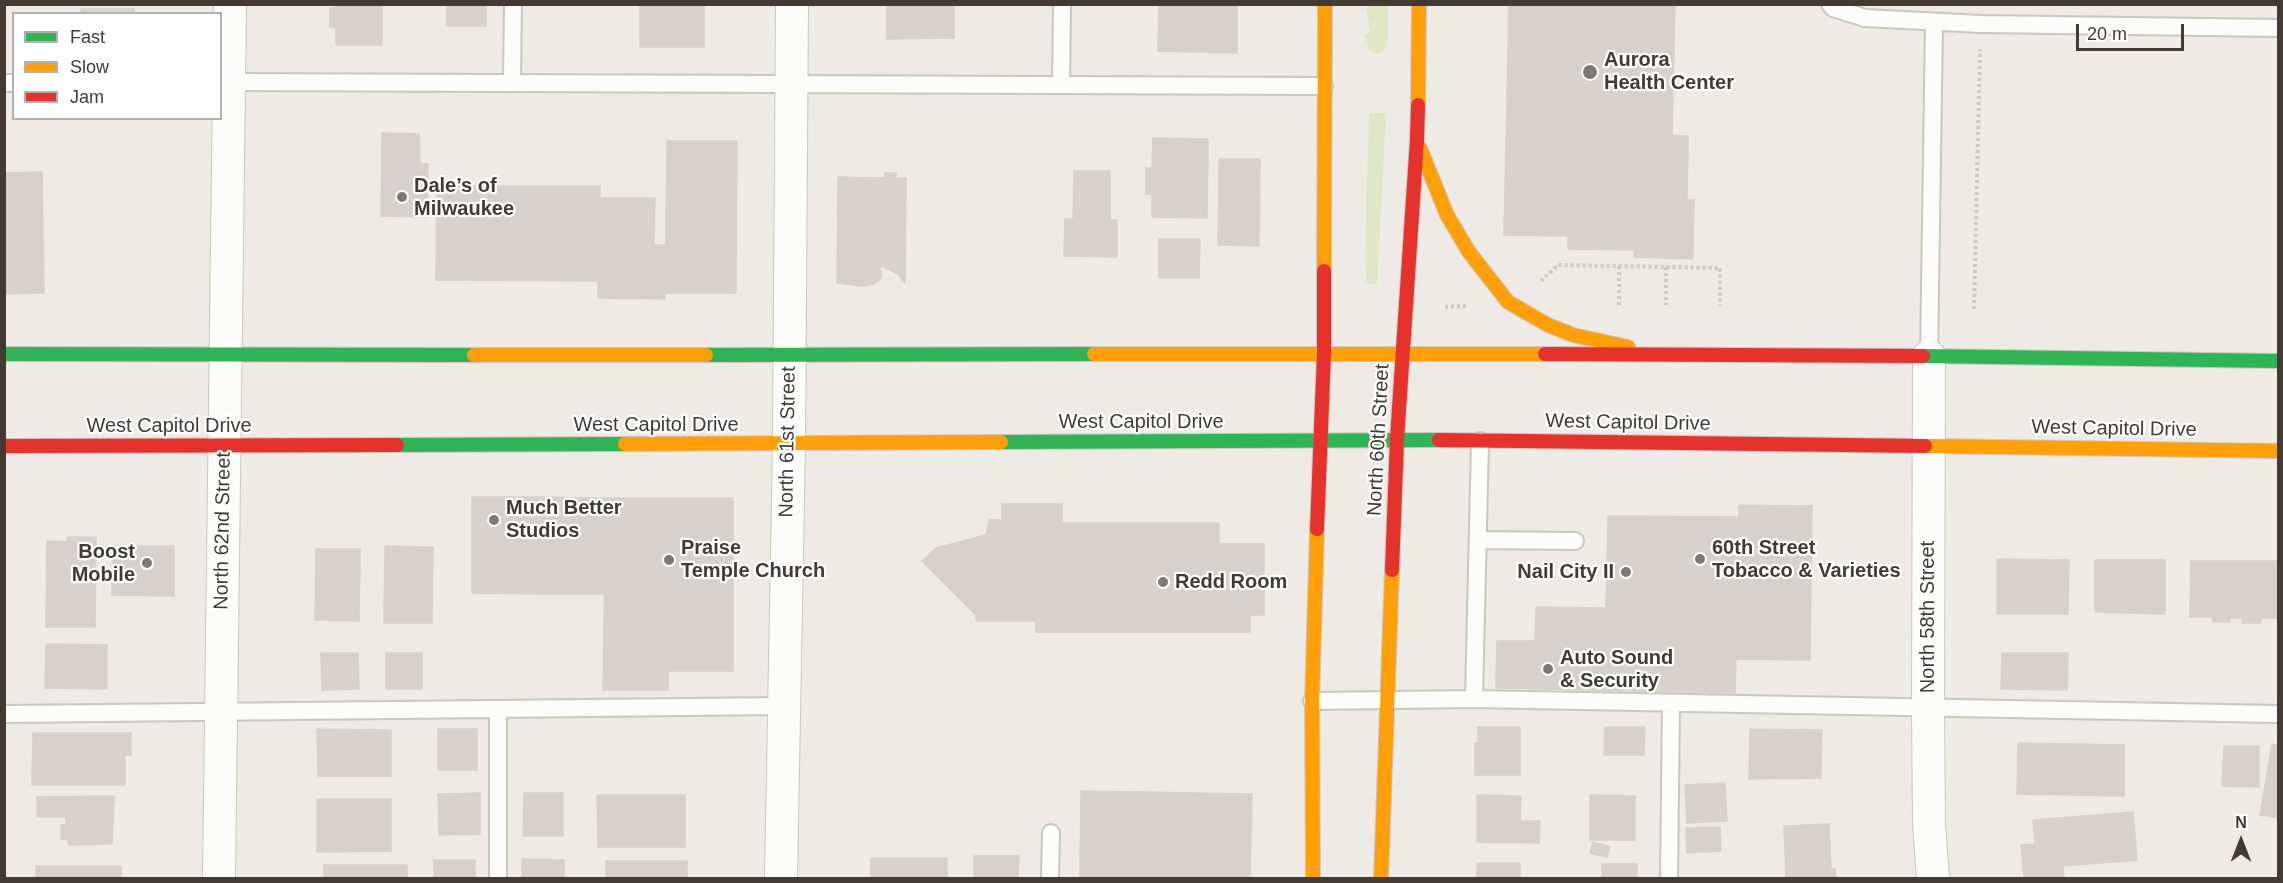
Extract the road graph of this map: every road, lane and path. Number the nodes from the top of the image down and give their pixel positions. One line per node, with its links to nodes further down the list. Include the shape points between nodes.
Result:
1 (230, 4): 11 (street, North 62nd Street)
2 (513, 4): 12 (lane)
3 (792, 4): 13 (street, North 61st Street)
4 (1062, 4): 14 (lane)
5 (1325, 4): 15 (main road)
6 (1419, 4): 16 (main road, North 60th Street)
7 (1830, 4): 8 (lane, via 1865,18)
8 (1934, 22): 9 (lane); 30 (lane)
9 (1981, 24): 10 (lane); 23 (path)
10 (2278, 28)
11 (224, 82): 12 (lane); 28 (street, North 62nd Street)
12 (512, 83): 13 (lane)
13 (792, 84): 14 (lane); 29 (street, North 61st Street)
14 (1061, 85): 15 (lane)
15 (1324, 86): 24 (main road)
16 (1417, 140): 25 (main road, North 60th Street); 27 (main road, via 1447,215 1469,252 1508,302 1573,335)
17 (1619, 266): 18 (path); 19 (path, via 1558,265); 20 (path)
18 (1666, 267): 21 (path); 22 (path, via 1720,268)
19 (1541, 281)
20 (1619, 305)
21 (1666, 305)
22 (1720, 306)
23 (1974, 309)
24 (1324, 353): 25 (main road); 29 (main road); 33 (main road)
25 (1403, 353): 27 (main road); 32 (main road, North 60th Street)
26 (4, 354): 28 (main road)
27 (1666, 354): 30 (main road)
28 (225, 355): 29 (main road); 36 (street, North 62nd Street)
29 (789, 355): 35 (street, North 61st Street)
30 (1929, 356): 31 (main road); 38 (street, North 58th Street)
31 (2278, 361)
32 (1396, 439): 33 (main road, West Capitol Drive); 34 (main road, West Capitol Drive); 44 (main road, North 60th Street)
33 (1319, 440): 35 (main road, West Capitol Drive); 43 (main road)
34 (1480, 441): 38 (main road, West Capitol Drive); 40 (lane)
35 (789, 444): 36 (main road, West Capitol Drive); 46 (street, North 61st Street)
36 (225, 445): 37 (main road, West Capitol Drive); 49 (street, North 62nd Street)
37 (4, 446)
38 (1928, 447): 39 (main road, West Capitol Drive); 47 (street, North 58th Street)
39 (2278, 451)
40 (1478, 540): 41 (lane); 42 (lane)
41 (1575, 541)
42 (1474, 699): 44 (lane); 45 (lane)
43 (1312, 701): 44 (lane); 57 (main road)
44 (1387, 701): 58 (main road, North 60th Street)
45 (1671, 704): 47 (lane); 59 (lane)
46 (784, 706): 48 (lane); 55 (street, North 61st Street)
47 (1928, 708): 51 (lane); 60 (street, North 58th Street)
48 (498, 710): 49 (lane); 54 (lane)
49 (221, 713): 50 (lane); 53 (street, North 62nd Street)
50 (4, 714)
51 (2278, 714)
52 (1051, 833): 56 (lane)
53 (219, 879)
54 (498, 879)
55 (781, 879)
56 (1050, 879)
57 (1313, 879)
58 (1381, 879)
59 (1669, 879)
60 (1933, 879)

